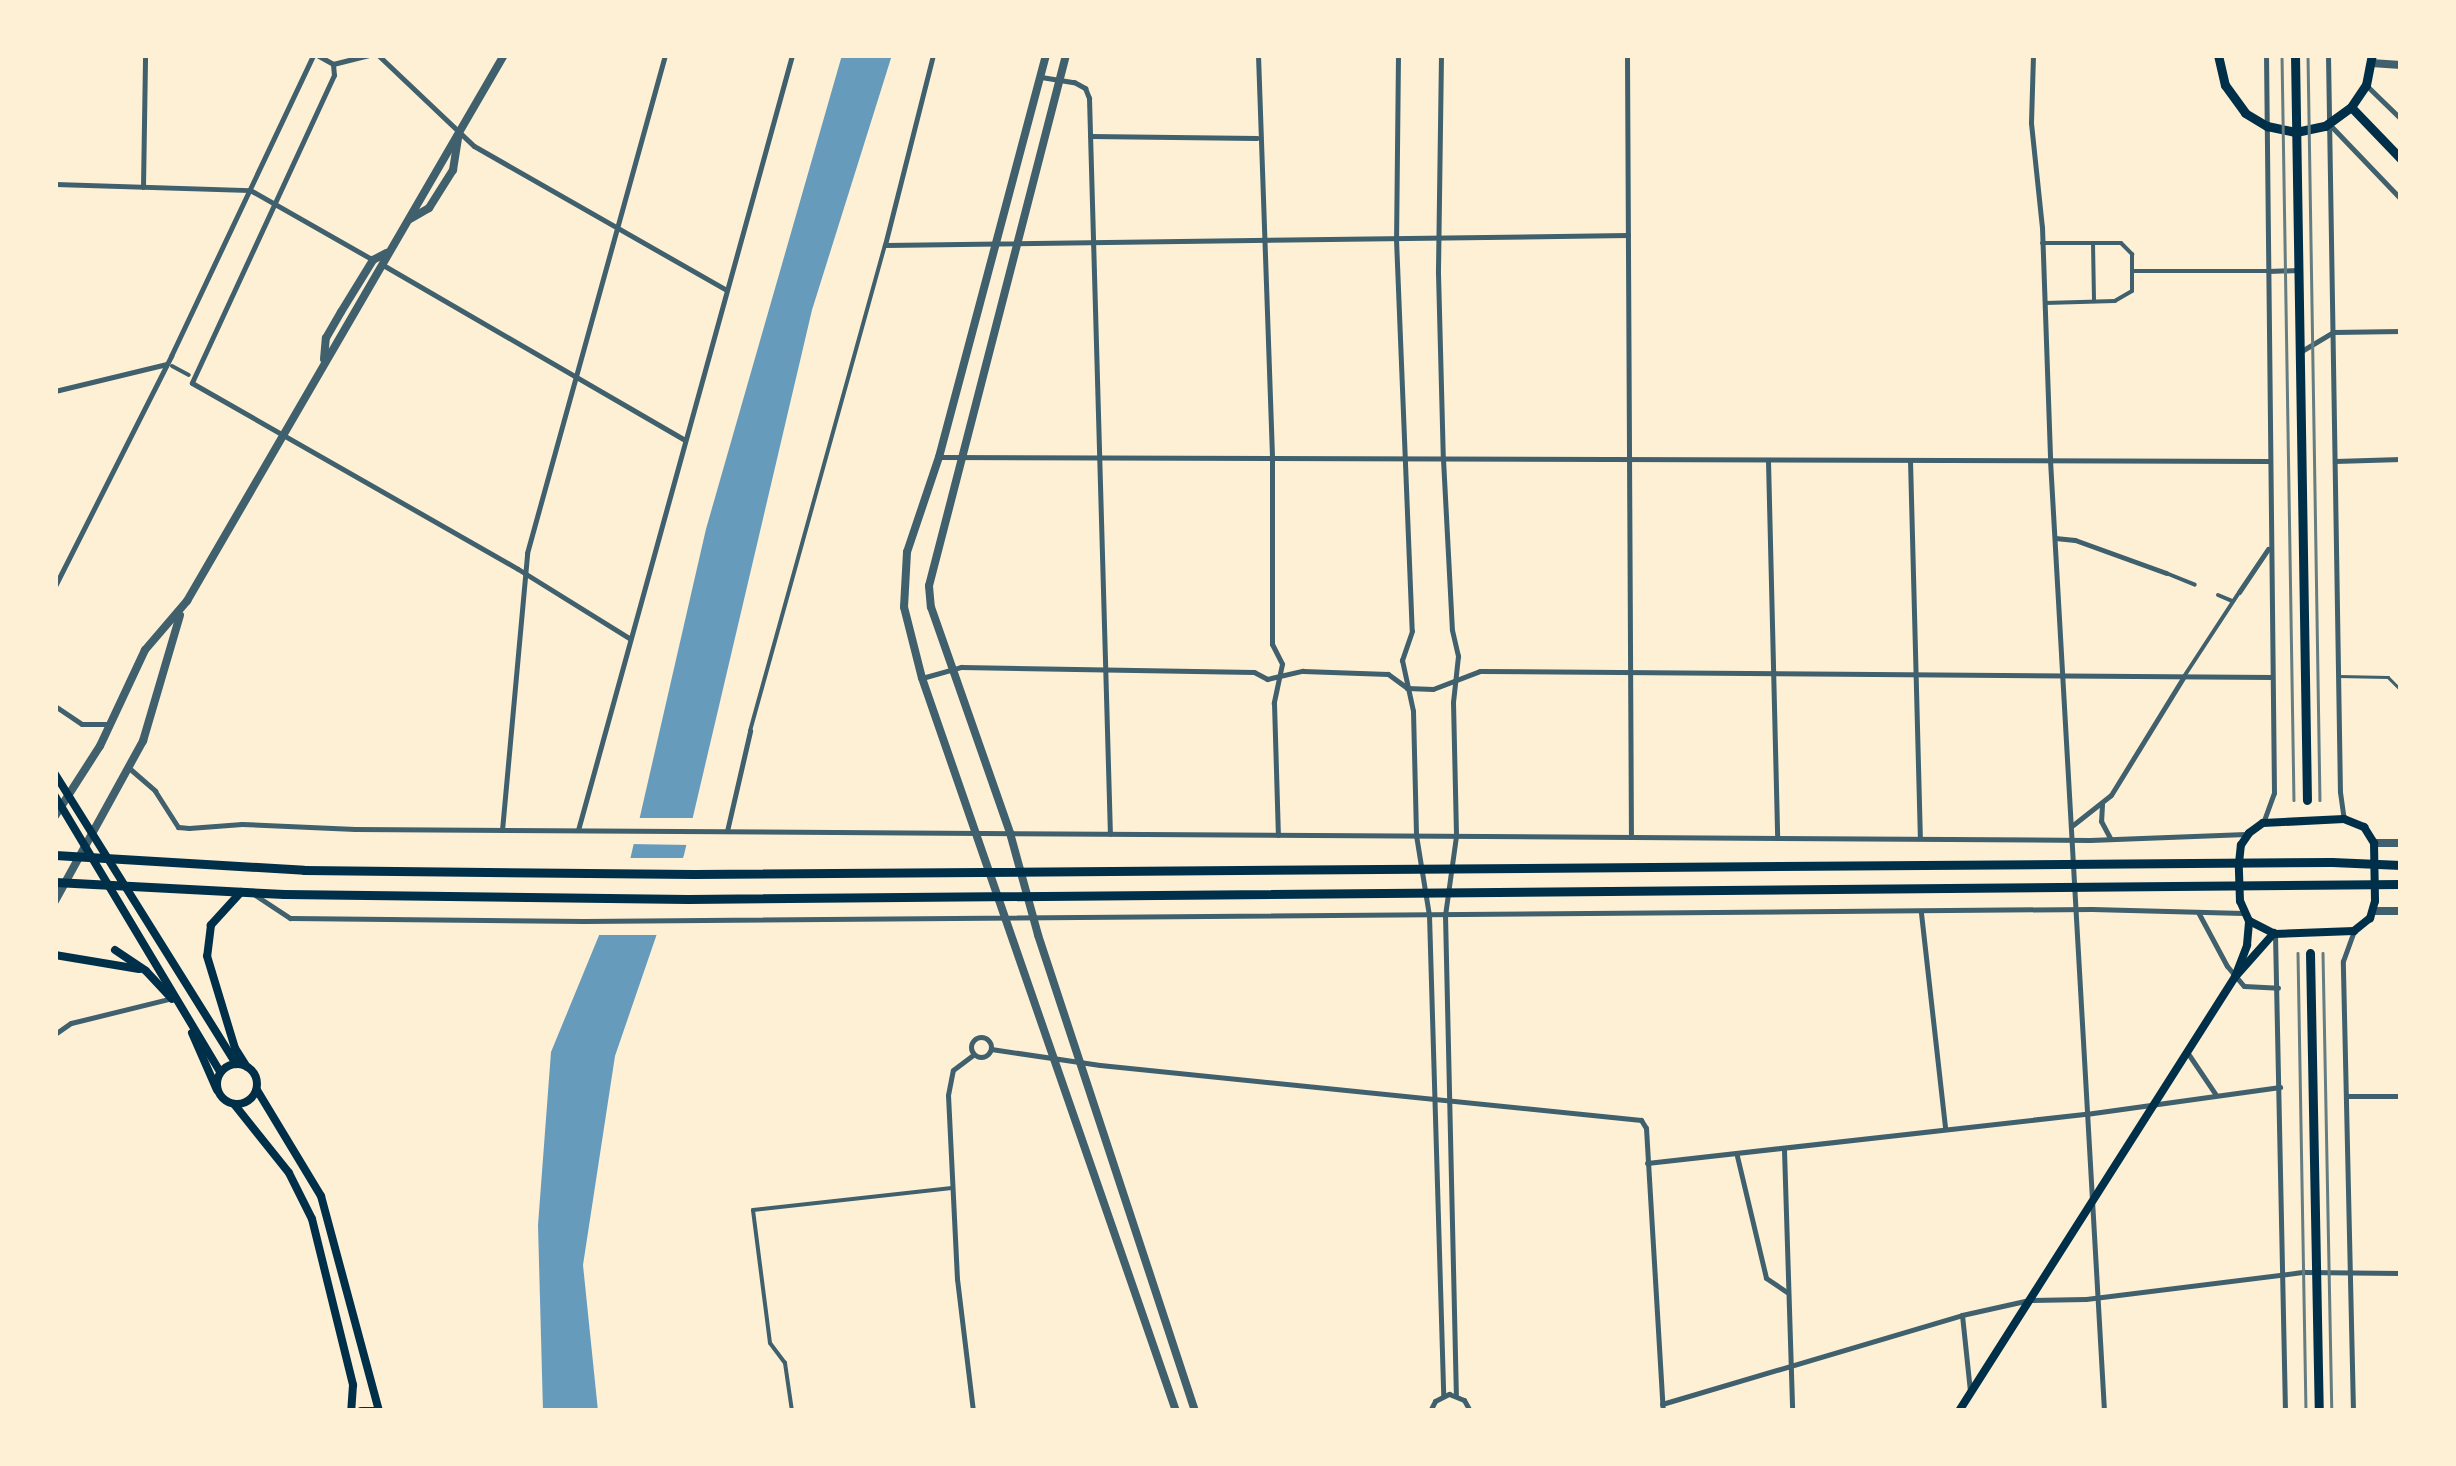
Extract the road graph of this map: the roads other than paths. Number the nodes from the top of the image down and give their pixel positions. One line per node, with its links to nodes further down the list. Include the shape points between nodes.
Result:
1 (146, 55): 36 (street)
2 (315, 55): 21 (street); 37 (street)
3 (368, 55): 21 (street)
4 (378, 55): 31 (street)
5 (504, 55): 31 (street)
6 (665, 55): 41 (street)
7 (792, 55): 56 (street)
8 (933, 55): 51 (street)
9 (1046, 55): 23 (street)
10 (1066, 55): 24 (street)
11 (1258, 55): 33 (street)
12 (1398, 55): 46 (street)
13 (1441, 55): 43 (street)
14 (1627, 55): 42 (street)
15 (2033, 55): 50 (street, via 2031,125)
16 (2218, 55): 29 (main road, via 2233,100)
17 (2266, 55): 29 (street)
18 (2295, 55): 30 (main road)
19 (2328, 55): 28 (street)
20 (2371, 59): 22 (street); 25 (main road)
21 (333, 64): 39 (street, via 334,75)
22 (2401, 65)
23 (1041, 77): 24 (street); 48 (street)
24 (1058, 80): 32 (street, via 1085,88); 49 (street)
25 (2366, 84): 26 (main road); 27 (street)
26 (2351, 107): 28 (main road); 34 (main road)
27 (2401, 119)
28 (2329, 124): 30 (main road); 38 (street); 60 (street)
29 (2267, 126): 30 (main road); 55 (street)
30 (2296, 132): 53 (main road)
31 (458, 133): 40 (street); 40 (street, via 453,170 428,208); 41 (street)
32 (1090, 136): 33 (street); 44 (street)
33 (1258, 138): 45 (street)
34 (2401, 158)
35 (55, 184): 36 (street)
36 (143, 187): 37 (street)
37 (252, 191): 39 (street); 62 (street)
38 (2401, 199)
39 (271, 201): 52 (street); 64 (street)
40 (406, 221): 52 (street)
41 (618, 228): 56 (street); 63 (street)
42 (1628, 235): 43 (street); 74 (street)
43 (1438, 237): 46 (street); 72 (street)
44 (1095, 239): 45 (street); 49 (street); 69 (street)
45 (1265, 239): 46 (street); 71 (street)
46 (1396, 239): 73 (street)
47 (2093, 243): 50 (street); 54 (street, via 2121,243 2132,254); 57 (street)
48 (995, 244): 49 (street); 51 (street); 68 (street)
49 (1017, 244): 70 (street)
50 (2042, 244): 58 (street)
51 (885, 245): 108 (street)
52 (377, 262): 63 (street); 66 (street, via 326,338 324,363)
53 (2299, 270): 55 (street); 61 (main road)
54 (2132, 271): 55 (street); 57 (street, via 2132,291)
55 (2268, 272): 79 (street)
56 (725, 289): 67 (street)
57 (2094, 302): 58 (street)
58 (2045, 303): 77 (street)
59 (2401, 331): 60 (street)
60 (2334, 332): 61 (street); 80 (street)
61 (2300, 352): 113 (main road)
62 (170, 365): 64 (street); 65 (street); 86 (street)
63 (576, 377): 67 (street); 84 (street, via 527,553)
64 (191, 379): 66 (street)
65 (55, 391)
66 (283, 433): 84 (street); 90 (street)
67 (683, 439): 91 (street)
68 (939, 457): 70 (street); 101 (street, via 904,580)
69 (1098, 457): 70 (street); 71 (street); 92 (street)
70 (962, 458): 93 (street, via 929,586)
71 (1272, 459): 73 (street); 97 (street, via 1272,644 1282,664)
72 (1443, 459): 73 (street); 74 (street); 102 (street)
73 (1406, 460): 104 (street, via 1412,631 1402,660)
74 (1630, 460): 75 (street); 94 (street)
75 (1768, 460): 76 (street); 95 (street)
76 (1910, 460): 77 (street); 96 (street)
77 (2050, 460): 79 (street); 81 (street)
78 (2401, 460): 80 (street)
79 (2268, 461): 82 (street)
80 (2335, 461): 99 (street)
81 (2055, 538): 83 (street); 98 (street)
82 (2270, 547): 87 (street); 100 (street)
83 (2166, 573): 85 (street)
84 (528, 576): 91 (street); 120 (street)
85 (2195, 585)
86 (55, 586)
87 (2239, 592): 89 (street)
88 (2218, 595): 89 (street)
89 (2233, 602): 103 (street)
90 (182, 611): 107 (street, via 146,650); 109 (street, via 143,741)
91 (630, 638): 121 (street)
92 (1104, 667): 93 (street); 97 (street); 127 (street)
93 (954, 668): 101 (street); 125 (street)
94 (1631, 673): 95 (street); 102 (street, via 1480,671); 131 (street)
95 (1774, 674): 96 (street); 132 (street)
96 (1916, 675): 98 (street); 133 (street)
97 (1278, 676): 104 (street, via 1388,674); 128 (street)
98 (2062, 676): 103 (street); 119 (street)
99 (2338, 676): 105 (lane, via 2388,677); 117 (street)
100 (2272, 677): 103 (street); 118 (street, via 2274,793)
101 (922, 678): 123 (street)
102 (1458, 678): 104 (street, via 1433,689); 130 (street)
103 (2183, 678): 114 (street)
104 (1407, 688): 129 (street)
105 (2401, 690)
106 (55, 706): 107 (street, via 82,724)
107 (107, 724): 111 (street)
108 (750, 732): 122 (street)
109 (128, 768): 120 (street, via 155,791 178,827); 124 (street)
110 (55, 774): 111 (main road)
111 (68, 794): 115 (street); 124 (main road)
112 (55, 796): 115 (main road)
113 (2307, 800)
114 (2102, 804): 119 (street); 134 (street, via 2102,828)
115 (61, 806): 116 (street); 138 (main road)
116 (55, 816)
117 (2344, 819): 118 (main road); 137 (main road, via 2364,826)
118 (2263, 823): 126 (main road)
119 (2072, 828): 135 (street)
120 (502, 830): 121 (street)
121 (578, 830): 122 (street)
122 (727, 831): 123 (street)
123 (975, 832): 125 (street); 148 (street)
124 (93, 833): 138 (street); 140 (main road)
125 (1010, 833): 127 (street); 147 (street)
126 (2249, 833): 134 (street); 142 (main road)
127 (1110, 834): 128 (street)
128 (1278, 835): 129 (street)
129 (1416, 836): 130 (street); 145 (street)
130 (1456, 836): 131 (street); 146 (street)
131 (1631, 837): 132 (street)
132 (1777, 838): 133 (street)
133 (1920, 838): 135 (street)
134 (2112, 839): 135 (street)
135 (2072, 840): 141 (street)
136 (2401, 842): 137 (street)
137 (2374, 844): 143 (main road)
138 (86, 854): 139 (main road); 140 (main road); 149 (street); 152 (main road)
139 (55, 855)
140 (109, 859): 148 (main road, via 304,870); 153 (main road)
141 (2073, 864): 142 (main road); 146 (main road); 154 (street)
142 (2239, 864): 143 (main road); 155 (main road)
143 (2375, 865): 144 (main road); 150 (main road)
144 (2401, 865)
145 (1422, 867): 146 (main road); 147 (main road); 159 (street)
146 (1451, 868): 158 (street)
147 (1020, 870): 148 (main road); 161 (street)
148 (990, 871): 160 (street)
149 (60, 883): 152 (main road); 162 (street)
150 (2375, 884): 151 (main road); 155 (main road); 165 (main road)
151 (2401, 884)
152 (108, 886): 153 (main road); 190 (main road)
153 (126, 886): 156 (main road); 188 (main road)
154 (2074, 886): 155 (main road); 158 (main road); 163 (street)
155 (2239, 886): 170 (main road)
156 (241, 892): 157 (main road); 189 (main road, via 212,925 207,956)
157 (253, 893): 160 (main road); 172 (street, via 290,918)
158 (1448, 893): 159 (main road); 168 (street)
159 (1425, 894): 161 (main road); 169 (street)
160 (1000, 896): 161 (main road); 172 (street)
161 (1027, 896): 171 (street)
162 (55, 901)
163 (2076, 909): 164 (street); 167 (street); 201 (street)
164 (2197, 911): 170 (street); 179 (street)
165 (2374, 911): 166 (street); 173 (main road)
166 (2401, 911)
167 (1920, 912): 168 (street); 202 (street)
168 (1445, 915): 169 (street); 198 (street)
169 (1429, 916): 171 (street); 197 (street)
170 (2246, 917): 174 (main road); 179 (main road, via 2247,945)
171 (1033, 918): 172 (street); 187 (street)
172 (1009, 919): 186 (street)
173 (2354, 931): 174 (main road); 195 (street, via 2343,961)
174 (2274, 934): 179 (main road); 180 (street)
175 (115, 950): 178 (main road)
176 (2310, 953): 208 (main road)
177 (55, 955): 178 (main road)
178 (143, 969): 181 (main road)
179 (2235, 977): 180 (street, via 2244,986); 184 (main road)
180 (2278, 988): 191 (street)
181 (172, 998): 182 (street, via 71,1023); 192 (main road)
182 (55, 1034)
183 (991, 1048): 185 (street, via 983,1058); 185 (street, via 986,1038 976,1038 970,1046); 186 (street)
184 (2187, 1052): 194 (street); 199 (main road)
185 (974, 1055): 206 (street, via 953,1070 948,1085)
186 (1057, 1058): 187 (street); 226 (street)
187 (1080, 1062): 197 (street); 227 (street)
188 (236, 1064): 189 (main road); 190 (main road)
189 (247, 1067): 193 (main road)
190 (220, 1072): 192 (main road)
191 (2280, 1087): 194 (street); 211 (street)
192 (218, 1090): 200 (main road)
193 (256, 1090): 200 (main road, via 248,1102); 224 (main road, via 322,1196)
194 (2216, 1095): 199 (street)
195 (2347, 1096): 196 (street); 209 (street)
196 (2401, 1096)
197 (1434, 1098): 198 (street); 219 (street)
198 (1448, 1100): 205 (street, via 1641,1120); 218 (street)
199 (2156, 1103): 201 (street); 207 (main road)
200 (234, 1104): 222 (main road, via 288,1173 312,1219 353,1385)
201 (2086, 1114): 202 (street); 207 (street)
202 (1945, 1128): 203 (street)
203 (1784, 1150): 204 (street); 212 (street)
204 (1736, 1155): 205 (street); 212 (street, via 1766,1278)
205 (1647, 1163): 220 (street)
206 (952, 1188): 221 (street, via 753,1210 770,1342 785,1363); 225 (street)
207 (2092, 1206): 213 (street); 214 (main road)
208 (2315, 1272): 209 (street); 211 (street); 234 (main road)
209 (2351, 1272): 210 (street); 235 (street)
210 (2401, 1273)
211 (2284, 1274): 213 (street); 233 (street)
212 (1788, 1292): 216 (street)
213 (2100, 1296): 214 (street); 232 (street)
214 (2029, 1300): 215 (street); 217 (main road)
215 (1962, 1315): 216 (street); 217 (street)
216 (1792, 1363): 220 (street); 230 (street)
217 (1970, 1393): 231 (main road)
218 (1456, 1395): 219 (street); 229 (street)
219 (1443, 1396): 228 (street)
220 (1662, 1408)
221 (792, 1410)
222 (351, 1411)
223 (360, 1411): 224 (main road)
224 (377, 1411)
225 (973, 1411)
226 (1176, 1411)
227 (1195, 1411)
228 (1430, 1411)
229 (1470, 1411)
230 (1792, 1411)
231 (1959, 1411)
232 (2104, 1411)
233 (2285, 1411)
234 (2319, 1411)
235 (2353, 1411)

